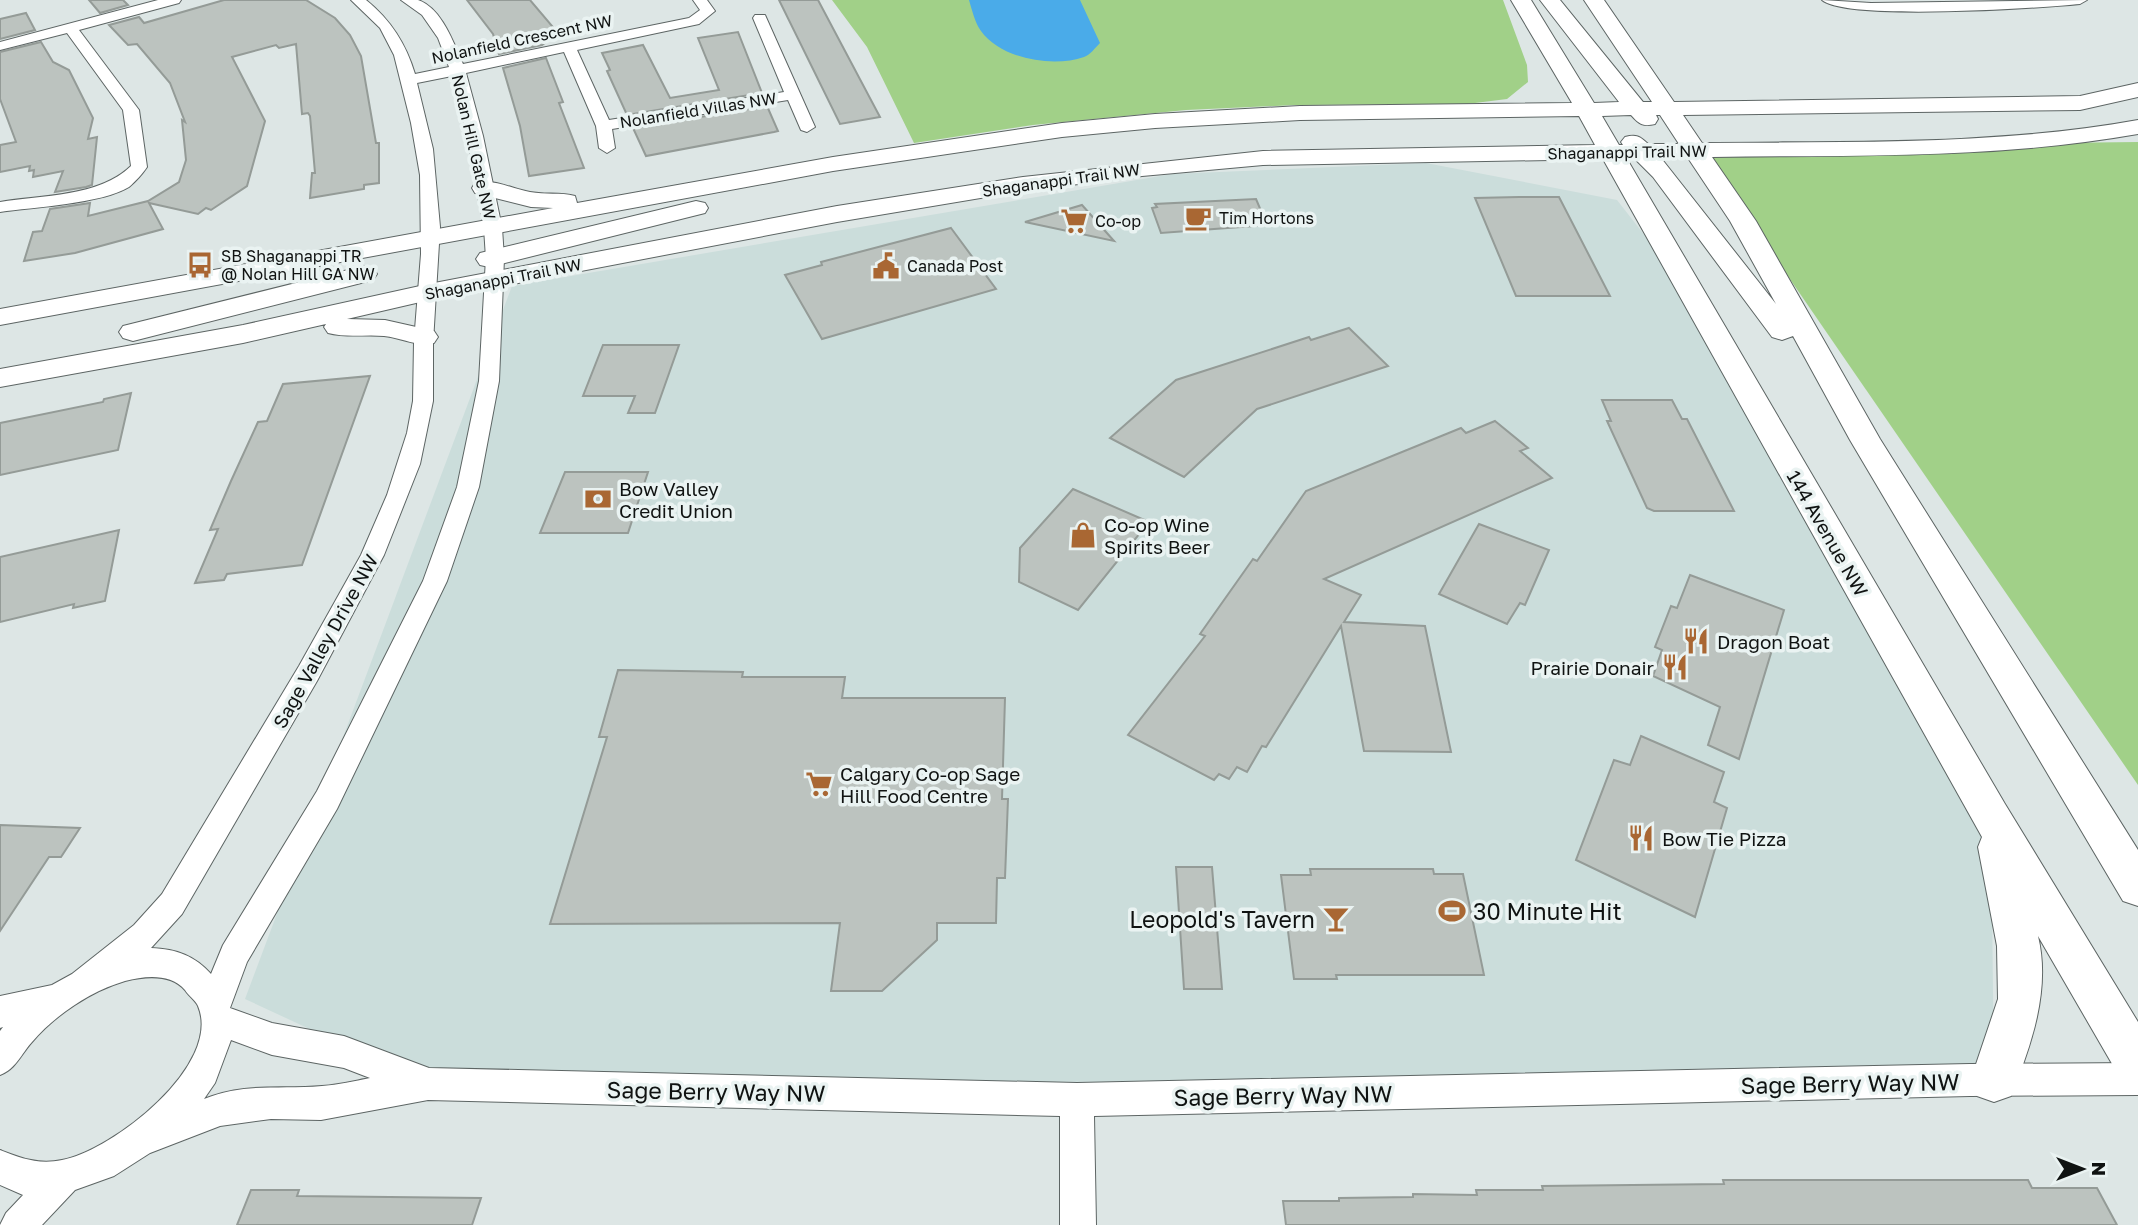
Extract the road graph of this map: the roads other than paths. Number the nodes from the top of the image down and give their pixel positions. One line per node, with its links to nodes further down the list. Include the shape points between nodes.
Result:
1 (174, 0): 11 (street)
2 (358, 0): 17 (street, via 389,27)
3 (408, 0): 16 (street, Nolan Hill Gate NW, via 427,12 445,38)
4 (700, 0): 14 (street, Nolanfield Crescent NW, via 708,11 694,21)
5 (1521, 0): 12 (main road, 144 Avenue NW)
6 (1550, 0): 24 (main road)
7 (1594, 0): 15 (main road)
8 (1829, 0): 9 (street, via 1871,7 2024,6)
9 (2080, 0)
10 (760, 18): 19 (street, Nolanfield Villas NW)
11 (71, 29): 13 (street); 39 (street, via 131,110 139,167 123,183 99,192)
12 (1540, 33): 22 (main road, via 1538,80 1525,102); 23 (main road, 144 Avenue NW)
13 (0, 46)
14 (569, 48): 16 (street, Nolanfield Crescent NW); 26 (street, Nolanfield Villas NW)
15 (1642, 70): 21 (main road, via 1698,95); 25 (main road)
16 (458, 71): 17 (street, Nolanfield Crescent NW); 36 (street, Nolan Hill Gate NW)
17 (409, 80): 42 (street, via 428,158)
18 (2138, 90): 20 (main road, via 2080,103)
19 (793, 95): 26 (street, Nolanfield Villas NW); 27 (street, Nolanfield Villas NW)
20 (2035, 105): 21 (main road); 25 (main road, via 1936,123)
21 (1818, 107): 25 (main road)
22 (1513, 110): 23 (main road); 35 (main road, via 1300,113 1155,121)
23 (1587, 110): 24 (main road); 29 (main road); 33 (main road, 144 Avenue NW)
24 (1637, 110): 25 (main road)
25 (1672, 124): 29 (main road); 32 (main road)
26 (604, 126): 30 (street, Nolanfield Villas NW)
27 (807, 127)
28 (2138, 127): 31 (main road, Shaganappi Trail NW, via 1951,146)
29 (1638, 147): 32 (main road, Shaganappi Trail NW); 33 (main road, Shaganappi Trail NW); 49 (main road)
30 (607, 148)
31 (1787, 150): 32 (main road, Shaganappi Trail NW); 40 (main road, via 1758,158 1739,174 1734,183)
32 (1697, 151): 40 (main road)
33 (1610, 153): 34 (main road, Shaganappi Trail NW); 38 (main road, 144 Avenue NW)
34 (1421, 155): 38 (main road, via 1540,166 1595,180); 43 (main road, Shaganappi Trail NW, via 1263,158 1023,184)
35 (833, 164): 37 (main road); 43 (main road)
36 (484, 188): 37 (main road, via 531,200); 41 (street, Nolan Hill Gate NW)
37 (618, 202): 41 (main road)
38 (1638, 203): 50 (main road, 144 Avenue NW)
39 (0, 207)
40 (1743, 221): 49 (main road)
41 (493, 228): 42 (main road, via 458,251); 43 (street)
42 (430, 249): 44 (street, Sage Valley Drive NW); 45 (main road); 48 (main road, via 138,331)
43 (496, 269): 44 (main road, Shaganappi Trail NW); 54 (street, via 489,381 468,487 435,581 327,800 234,955)
44 (429, 292): 46 (main road, Shaganappi Trail NW); 47 (street, Sage Valley Drive NW)
45 (0, 317)
46 (243, 334): 47 (main road, via 367,327); 48 (main road, Shaganappi Trail NW)
47 (424, 337): 52 (street, Sage Valley Drive NW, via 423,401 408,466 366,569 172,904 145,935)
48 (0, 377)
49 (1865, 440): 51 (main road)
50 (1991, 816): 56 (main road, 144 Avenue NW); 57 (main road, via 2019,946 2020,990)
51 (2138, 887)
52 (71, 990): 53 (street); 54 (street, via 120,968 154,963 182,968 204,982); 55 (street, Sage Valley Drive NW, via 29,1022)
53 (0, 1012)
54 (217, 1012): 59 (street, Sage Berry Way NW, via 272,1039 344,1052); 61 (street, via 213,1048 199,1079 176,1110)
55 (0, 1059)
56 (2138, 1065)
57 (1994, 1079): 58 (street, Sage Berry Way NW); 60 (street, Sage Berry Way NW)
58 (2138, 1079)
59 (428, 1084): 60 (street, Sage Berry Way NW); 61 (street, Sage Berry Way NW, via 321,1102 220,1109)
60 (1077, 1100): 65 (street)
61 (146, 1138): 63 (street, via 106,1163)
62 (0, 1167): 63 (street, via 25,1178)
63 (64, 1177): 64 (street)
64 (18, 1225)
65 (1079, 1225)

